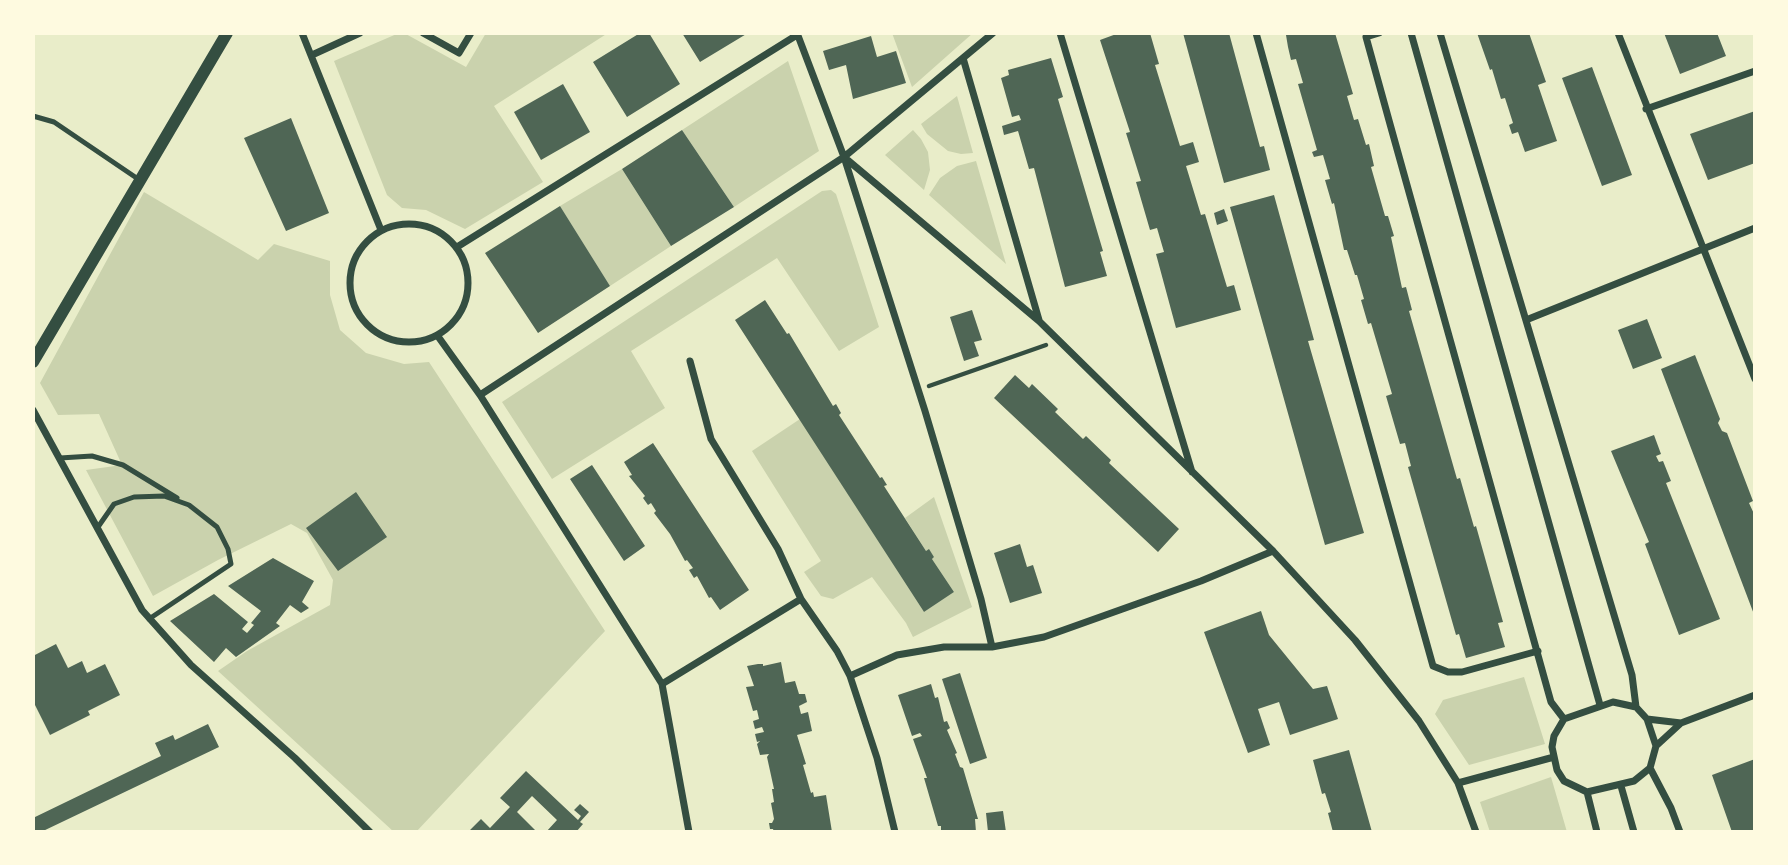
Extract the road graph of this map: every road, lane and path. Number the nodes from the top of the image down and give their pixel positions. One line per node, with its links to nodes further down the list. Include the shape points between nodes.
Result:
1 (226, 33): 20 (street)
2 (302, 33): 14 (street)
3 (360, 33): 14 (street)
4 (423, 33): 5 (street, via 459,53)
5 (471, 33)
6 (993, 33): 15 (street)
7 (1060, 33): 36 (street)
8 (1256, 33): 43 (street, via 1433,666 1462,672)
9 (1378, 33): 43 (street, via 1366,37)
10 (1411, 33): 47 (street)
11 (1440, 33): 25 (street)
12 (1618, 33): 17 (street)
13 (797, 34): 19 (street); 23 (street)
14 (312, 55): 22 (street)
15 (963, 58): 19 (street); 26 (street)
16 (1755, 71): 17 (street)
17 (1646, 109): 24 (street)
18 (33, 116): 20 (lane, via 54,122)
19 (844, 157): 26 (street); 32 (street); 33 (street)
20 (141, 181): 29 (street)
21 (1755, 228): 24 (street)
22 (381, 230): 23 (street, via 408,223 422,225); 27 (street, via 353,262 353,304 370,327 395,340)
23 (457, 247): 27 (street, via 468,274 465,303 449,327)
24 (1702, 248): 25 (street); 31 (street)
25 (1527, 320): 48 (street, via 1632,675)
26 (1039, 321): 28 (street)
27 (436, 335): 33 (street)
28 (1057, 341): 32 (path); 36 (street)
29 (34, 358)
30 (690, 361): 40 (street, via 711,439 778,549)
31 (1754, 375)
32 (918, 390): 42 (street)
33 (480, 395): 45 (street)
34 (33, 410): 35 (street)
35 (60, 458): 37 (lane, via 92,456 122,465); 38 (street)
36 (1192, 473): 39 (street)
37 (189, 505): 38 (lane, via 164,496 134,497 114,504); 41 (lane, via 217,527 231,564)
38 (98, 527): 41 (street)
39 (1273, 551): 42 (street, via 1044,637); 55 (street, via 1356,640 1419,721)
40 (800, 599): 44 (street); 45 (street)
41 (149, 620): 58 (street)
42 (992, 647): 44 (street, via 944,647 897,655)
43 (1538, 652): 49 (street, via 1551,702)
44 (850, 676): 60 (street)
45 (662, 684): 59 (street)
46 (1755, 695): 51 (street)
47 (1600, 705): 48 (street, via 1613,702); 49 (street)
48 (1636, 707): 50 (street)
49 (1564, 719): 53 (street, via 1554,736)
50 (1647, 719): 51 (street); 52 (street)
51 (1681, 723): 52 (street)
52 (1657, 746): 54 (street)
53 (1554, 757): 55 (street); 57 (street, via 1564,780)
54 (1650, 768): 56 (street); 64 (street)
55 (1458, 783): 61 (street)
56 (1621, 786): 57 (street); 63 (street)
57 (1587, 792): 62 (street)
58 (370, 832)
59 (690, 832)
60 (895, 832)
61 (1476, 832)
62 (1597, 832)
63 (1634, 832)
64 (1680, 832)

